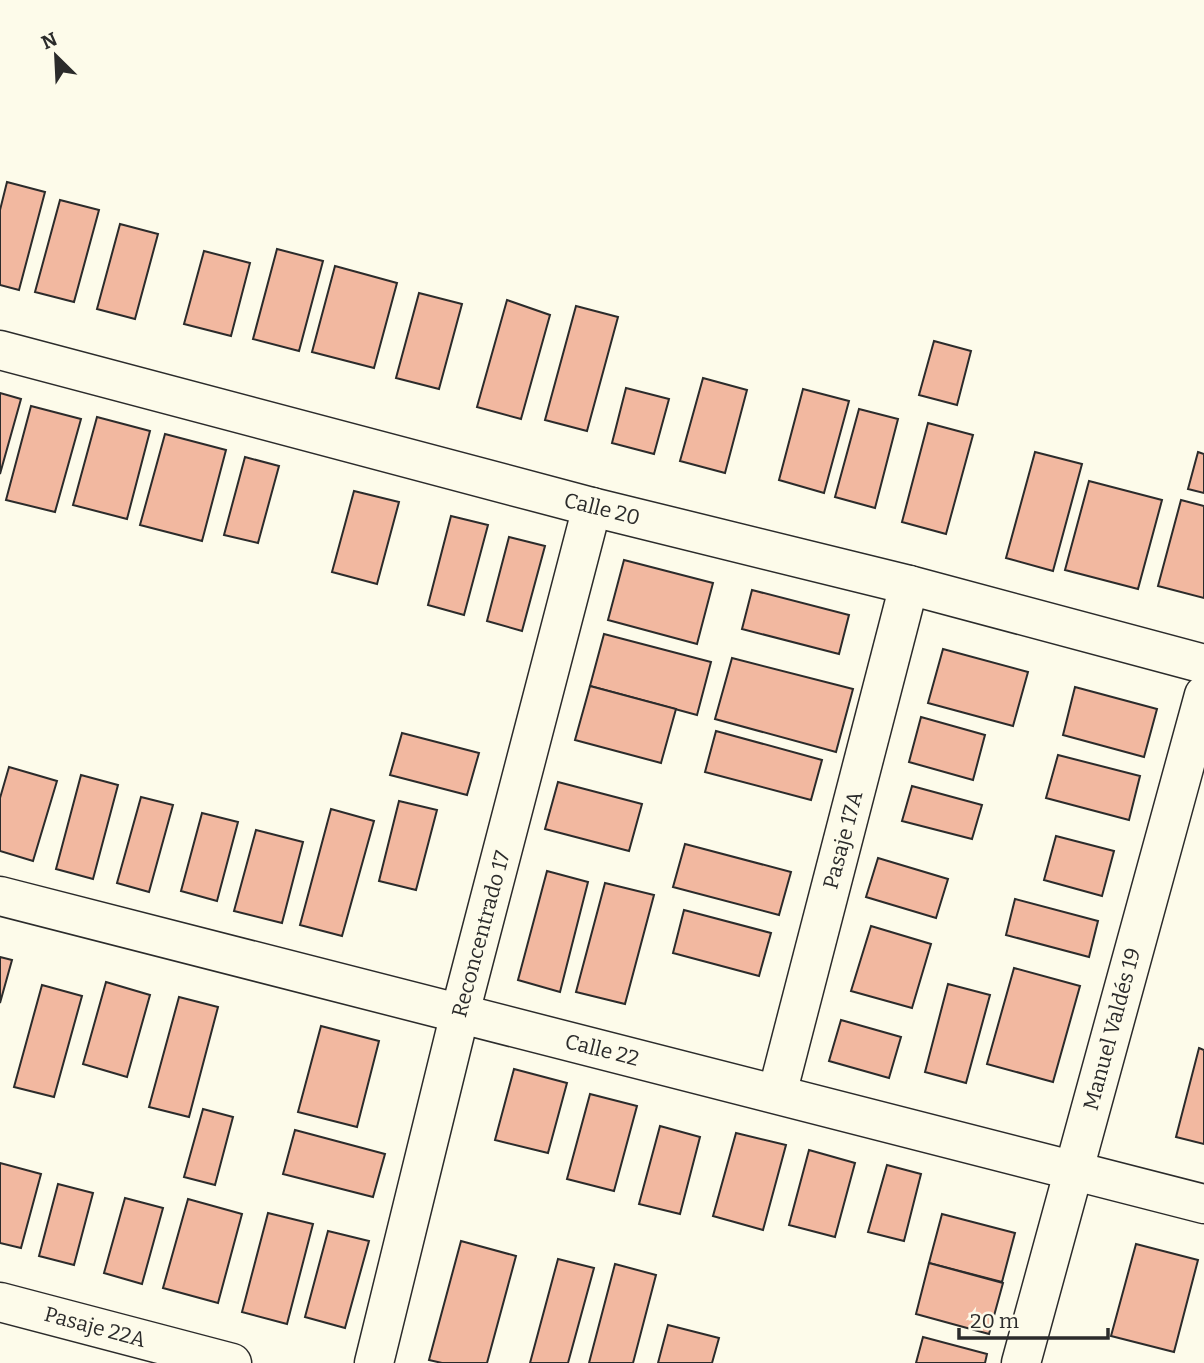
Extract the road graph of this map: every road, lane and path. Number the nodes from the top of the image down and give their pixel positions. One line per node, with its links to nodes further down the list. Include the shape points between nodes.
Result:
1 (0, 350): 2 (street, Calle 20)
2 (592, 507): 3 (street, Calle 20); 7 (street, Reconcentrado 17)
3 (909, 585): 4 (street, Calle 20); 8 (street, Pasaje 17A)
4 (1204, 664)
5 (1204, 695): 9 (street, Manuel Valdés 19)
6 (0, 896): 7 (street, Calle 22)
7 (460, 1013): 8 (street, Calle 22); 13 (street, Reconcentrado 17)
8 (777, 1094): 9 (street, Calle 22)
9 (1074, 1170): 10 (street, Calle 22); 14 (street, Manuel Valdés 19)
10 (1204, 1204)
11 (0, 1302): 12 (street, Pasaje 22A)
12 (232, 1363)
13 (374, 1363)
14 (1021, 1363)

